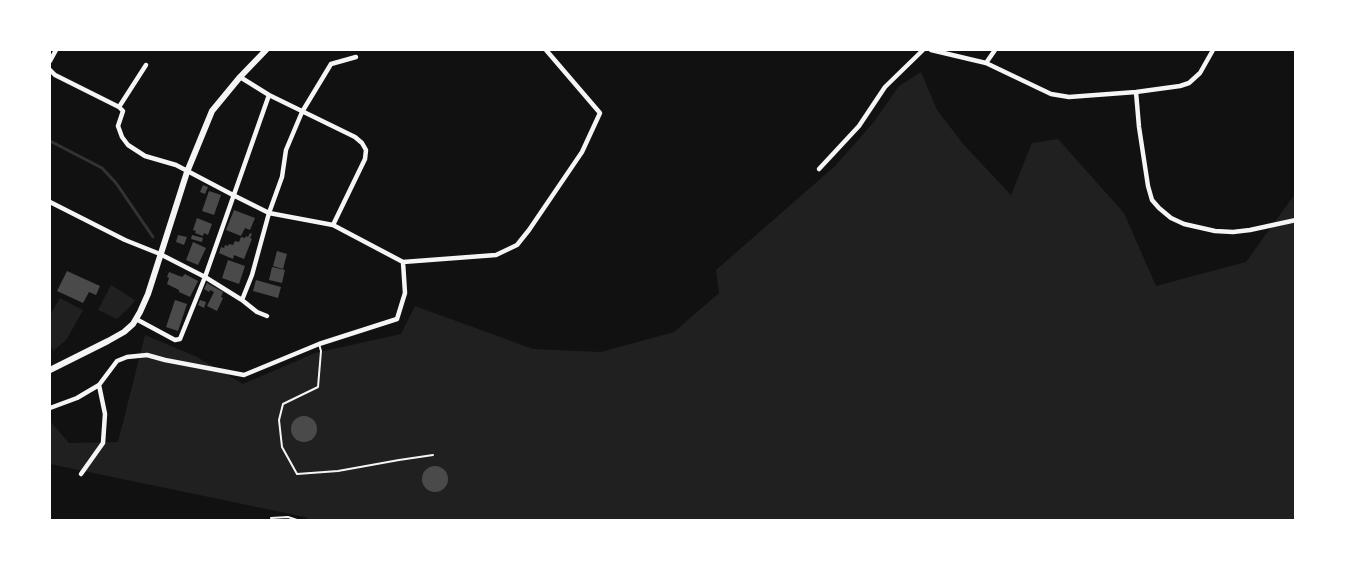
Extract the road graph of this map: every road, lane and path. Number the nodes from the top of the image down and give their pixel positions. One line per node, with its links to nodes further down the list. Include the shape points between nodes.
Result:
1 (56, 50): 9 (street)
2 (265, 50): 13 (street)
3 (546, 50): 26 (street, via 600,112 582,152 517,245 496,255)
4 (923, 50): 18 (street, via 885,87 859,126)
5 (930, 50): 10 (street)
6 (995, 50): 10 (street)
7 (1213, 50): 14 (street, via 1200,73 1189,83)
8 (356, 57): 17 (street, via 331,64)
9 (50, 61)
10 (986, 63): 14 (street, via 1051,93 1070,97)
11 (146, 65): 16 (street)
12 (50, 70): 16 (street)
13 (240, 77): 15 (street); 19 (street, via 212,111)
14 (1136, 92): 23 (street, via 1148,186 1152,200 1165,213 1184,224 1215,231 1250,230)
15 (269, 96): 17 (street); 20 (street)
16 (119, 107): 19 (street, via 123,111 117,126 128,144 144,156)
17 (302, 112): 22 (street, via 286,150 282,177); 24 (street, via 355,137 366,150)
18 (819, 169)
19 (187, 172): 20 (street); 25 (street)
20 (233, 195): 22 (street); 27 (street)
21 (50, 201): 25 (street)
22 (269, 213): 24 (street); 28 (street)
23 (1296, 220)
24 (333, 225): 26 (street)
25 (160, 254): 27 (street); 30 (street)
26 (403, 262): 31 (street, via 405,292 397,319)
27 (205, 277): 28 (street); 30 (street, via 180,339)
28 (242, 300): 29 (street)
29 (267, 316)
30 (136, 319): 32 (street, via 116,337)
31 (319, 344): 33 (street, via 244,375 147,354 127,357 117,361); 35 (lane, via 318,387 282,404 279,420 282,447 297,474)
32 (50, 370)
33 (99, 385): 34 (street); 36 (street, via 105,414 103,443)
34 (50, 408)
35 (434, 455)
36 (81, 474)
37 (271, 518): 38 (path)
38 (297, 520)

